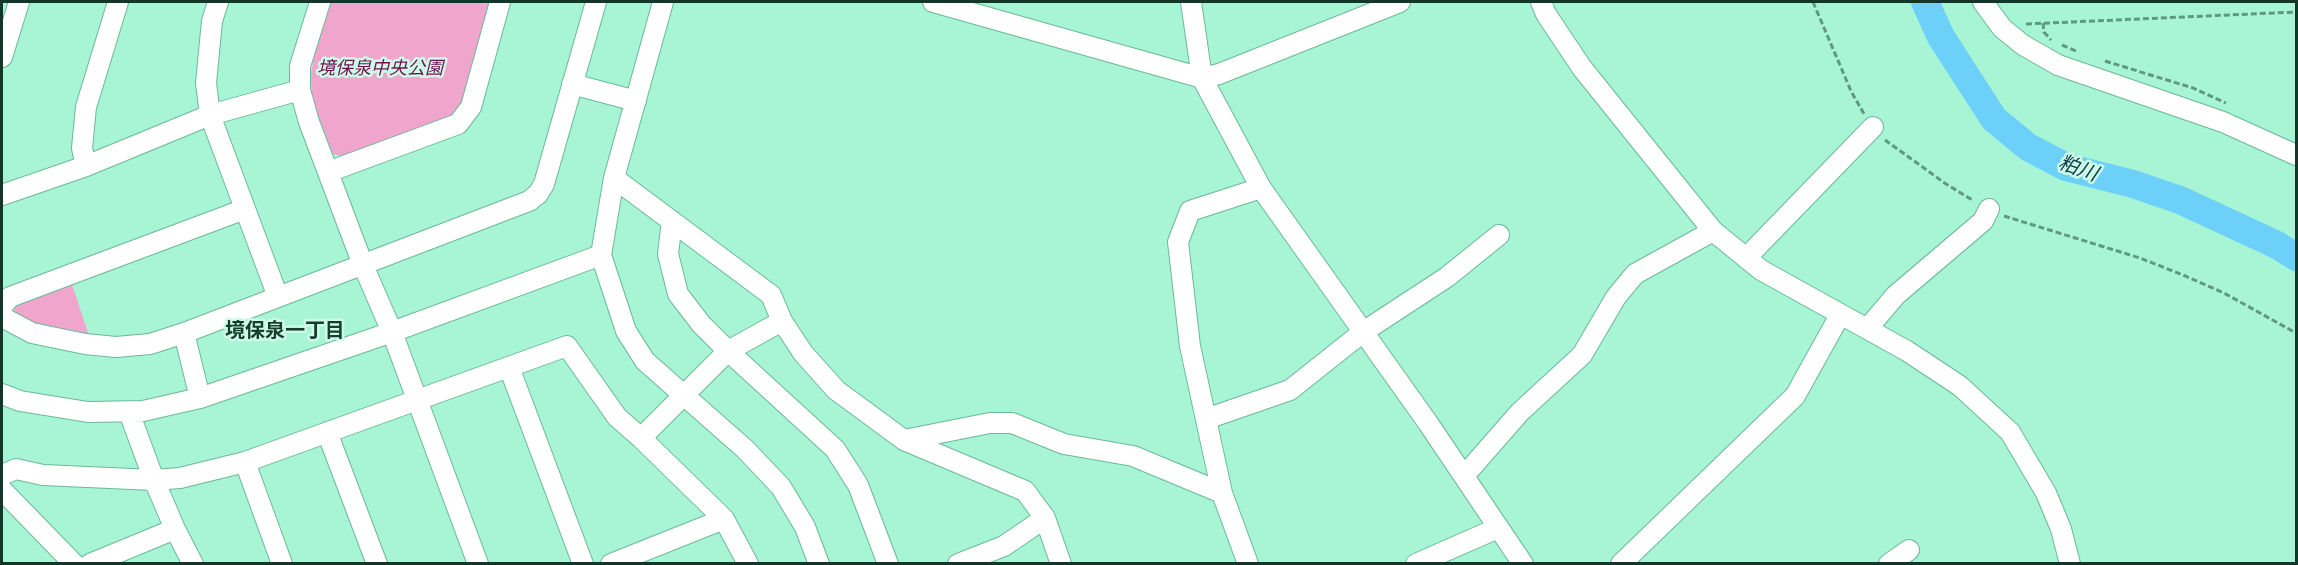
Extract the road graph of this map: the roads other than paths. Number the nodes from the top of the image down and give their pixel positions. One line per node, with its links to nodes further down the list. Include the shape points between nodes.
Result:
1 (19, 2): 13 (street)
2 (118, 2): 21 (street, via 86,106 82,148)
3 (218, 2): 18 (street, via 212,21 206,83)
4 (320, 2): 16 (street, via 300,66)
5 (500, 2): 22 (street, via 471,107 458,124)
6 (596, 2): 15 (street)
7 (663, 2): 17 (street)
8 (933, 2): 14 (street)
9 (1191, 2): 14 (street)
10 (1400, 2): 14 (street)
11 (1541, 2): 29 (street, via 1582,68)
12 (1983, 2): 20 (street, via 2002,28 2058,65 2223,122)
13 (2, 57)
14 (1203, 78): 24 (street)
15 (572, 84): 17 (street); 33 (street, via 538,194 529,201)
16 (300, 90): 18 (street); 22 (street)
17 (636, 101): 23 (street)
18 (210, 115): 21 (street); 26 (street)
19 (1873, 127): 32 (street)
20 (2296, 156)
21 (86, 166): 25 (street)
22 (328, 172): 33 (street)
23 (614, 178): 28 (street); 31 (street)
24 (1261, 188): 41 (street); 50 (street, via 1191,211 1178,242 1190,346)
25 (2, 195)
26 (245, 209): 34 (street); 35 (street, via 10,297)
27 (1989, 209): 39 (street, via 1983,221 1896,295)
28 (672, 221): 38 (street, via 771,296); 43 (street, via 668,254 678,294)
29 (1713, 231): 32 (street); 56 (street, via 1635,274 1616,297 1582,355 1520,412)
30 (1499, 235): 41 (street, via 1447,277)
31 (601, 255): 40 (street); 46 (street, via 626,332 645,361)
32 (1746, 258): 36 (street)
33 (363, 265): 34 (street); 40 (street)
34 (278, 297): 42 (street)
35 (2, 306)
36 (1840, 315): 39 (street); 83 (street, via 1795,396)
37 (2, 317): 42 (street, via 32,333 116,347 150,344)
38 (782, 321): 43 (street); 53 (street, via 836,390)
39 (1867, 329): 85 (street, via 1960,386 2010,432 2046,494)
40 (392, 332): 47 (street); 48 (street)
41 (1363, 332): 50 (street, via 1290,390); 56 (street)
42 (184, 333): 47 (street)
43 (728, 351): 46 (street); 77 (street, via 835,448 858,485)
44 (509, 367): 48 (street); 52 (street, via 567,346 617,417); 73 (street)
45 (2, 394): 49 (street, via 20,401 88,412)
46 (684, 395): 52 (street); 76 (street, via 745,448 781,487)
47 (200, 398): 49 (street)
48 (416, 400): 51 (street); 72 (street)
49 (129, 412): 57 (street)
50 (1206, 419): 59 (street)
51 (327, 432): 54 (street); 71 (street)
52 (641, 438): 61 (street)
53 (904, 440): 59 (street, via 990,423 1012,423 1064,444 1133,456); 60 (street, via 1025,491)
54 (245, 462): 57 (street, via 180,478); 70 (street)
55 (2, 475): 57 (street, via 16,469 43,475)
56 (1464, 476): 62 (street)
57 (154, 480): 63 (street)
58 (2, 490): 64 (street)
59 (1222, 493): 80 (street)
60 (1045, 518): 78 (street, via 1004,546); 79 (street)
61 (724, 519): 74 (street); 75 (street)
62 (1498, 528): 81 (street); 82 (street)
63 (175, 529): 68 (street); 69 (street)
64 (56, 544): 66 (street); 67 (street)
65 (1909, 550): 84 (street)
66 (48, 564)
67 (74, 564)
68 (90, 564)
69 (193, 564)
70 (282, 564)
71 (376, 564)
72 (478, 564)
73 (583, 564)
74 (611, 564)
75 (748, 564)
76 (819, 564)
77 (888, 564)
78 (958, 564)
79 (1061, 564)
80 (1248, 564)
81 (1416, 564)
82 (1523, 564)
83 (1621, 564)
84 (1888, 564)
85 (2070, 564)

